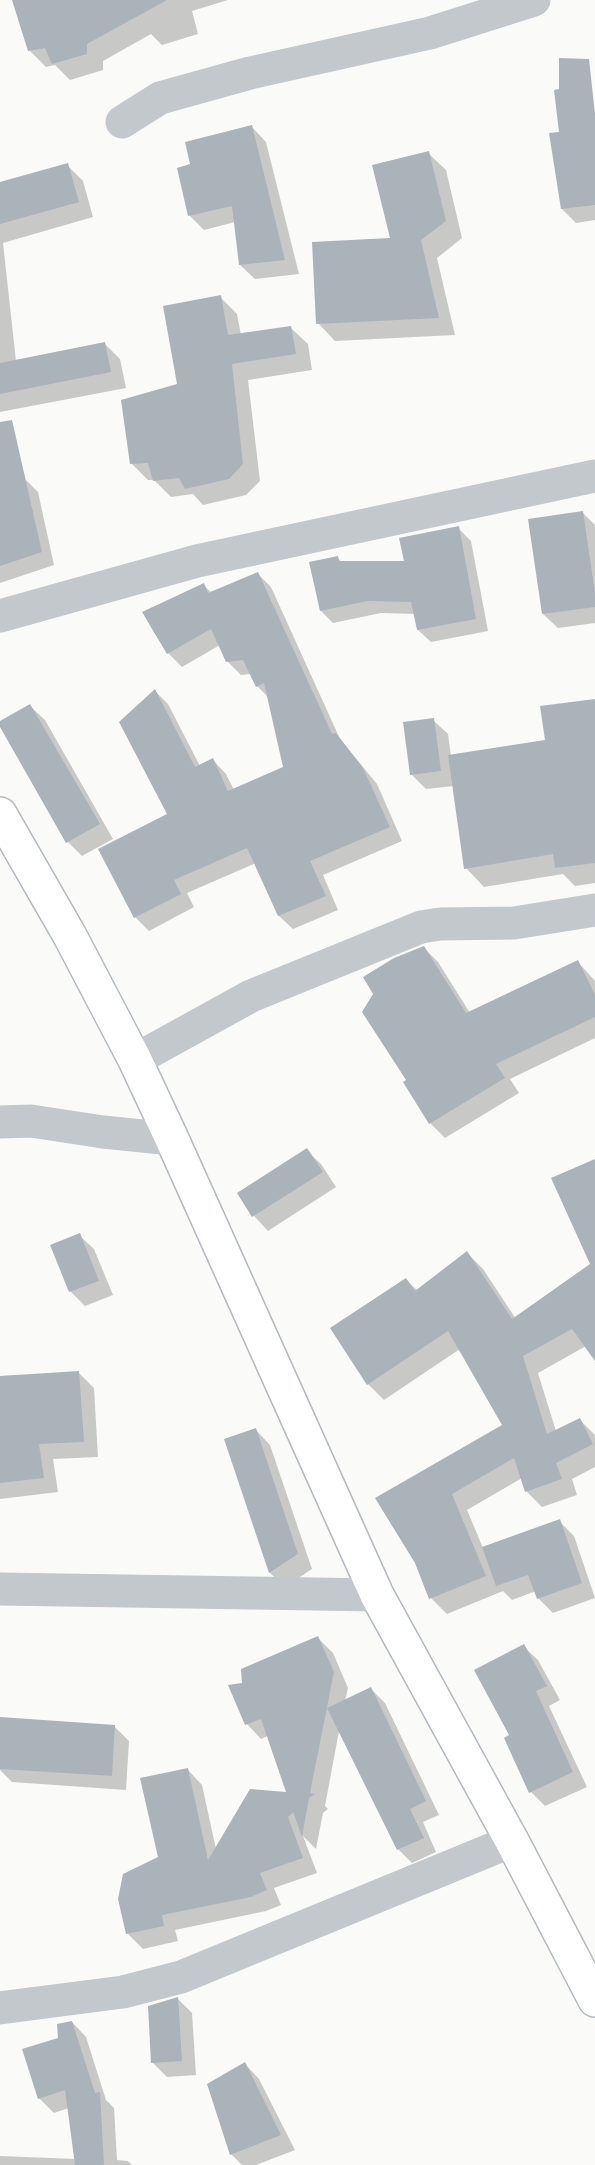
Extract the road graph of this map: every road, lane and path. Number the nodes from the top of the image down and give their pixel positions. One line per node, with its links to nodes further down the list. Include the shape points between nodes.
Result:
1 (534, 0): 2 (street, via 430,33 250,73 160,98)
2 (122, 122)
3 (595, 476): 4 (street, via 197,561)
4 (0, 616)
5 (0, 814): 7 (street)
6 (595, 910): 7 (street, via 514,923 421,927 251,996)
7 (135, 1060): 9 (street)
8 (0, 1122): 9 (street, via 31,1121)
9 (172, 1138): 11 (street)
10 (0, 1589): 11 (street)
11 (377, 1595): 12 (street)
12 (512, 1841): 13 (street); 14 (street, via 181,1977 123,1992)
13 (595, 2000)
14 (0, 2008)

